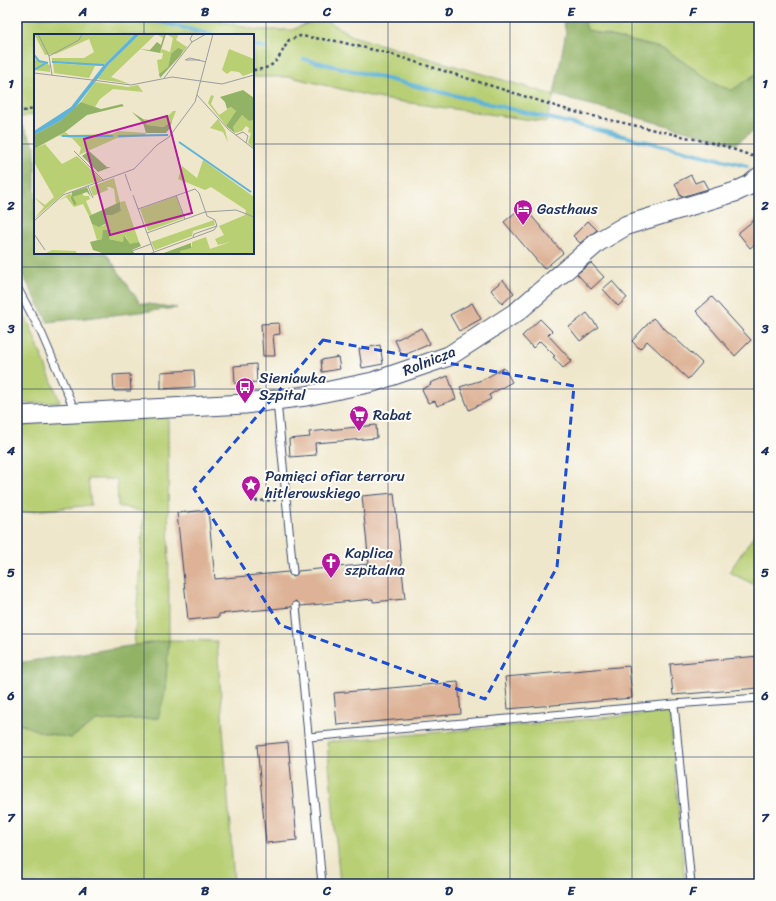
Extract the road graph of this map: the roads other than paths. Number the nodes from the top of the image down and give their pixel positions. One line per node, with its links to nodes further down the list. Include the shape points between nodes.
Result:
1 (759, 177): 3 (street, Rolnicza, via 750,185 735,192 627,225 598,242 518,311 449,356 373,382)
2 (17, 287): 4 (lane, via 41,332)
3 (276, 401): 4 (street, Rolnicza); 6 (lane)
4 (76, 414): 5 (street, Rolnicza)
5 (17, 416)
6 (293, 572)
7 (296, 606): 10 (lane)
8 (759, 698): 9 (lane)
9 (674, 704): 10 (lane); 12 (lane)
10 (309, 738): 11 (lane)
11 (322, 884)
12 (691, 884)

